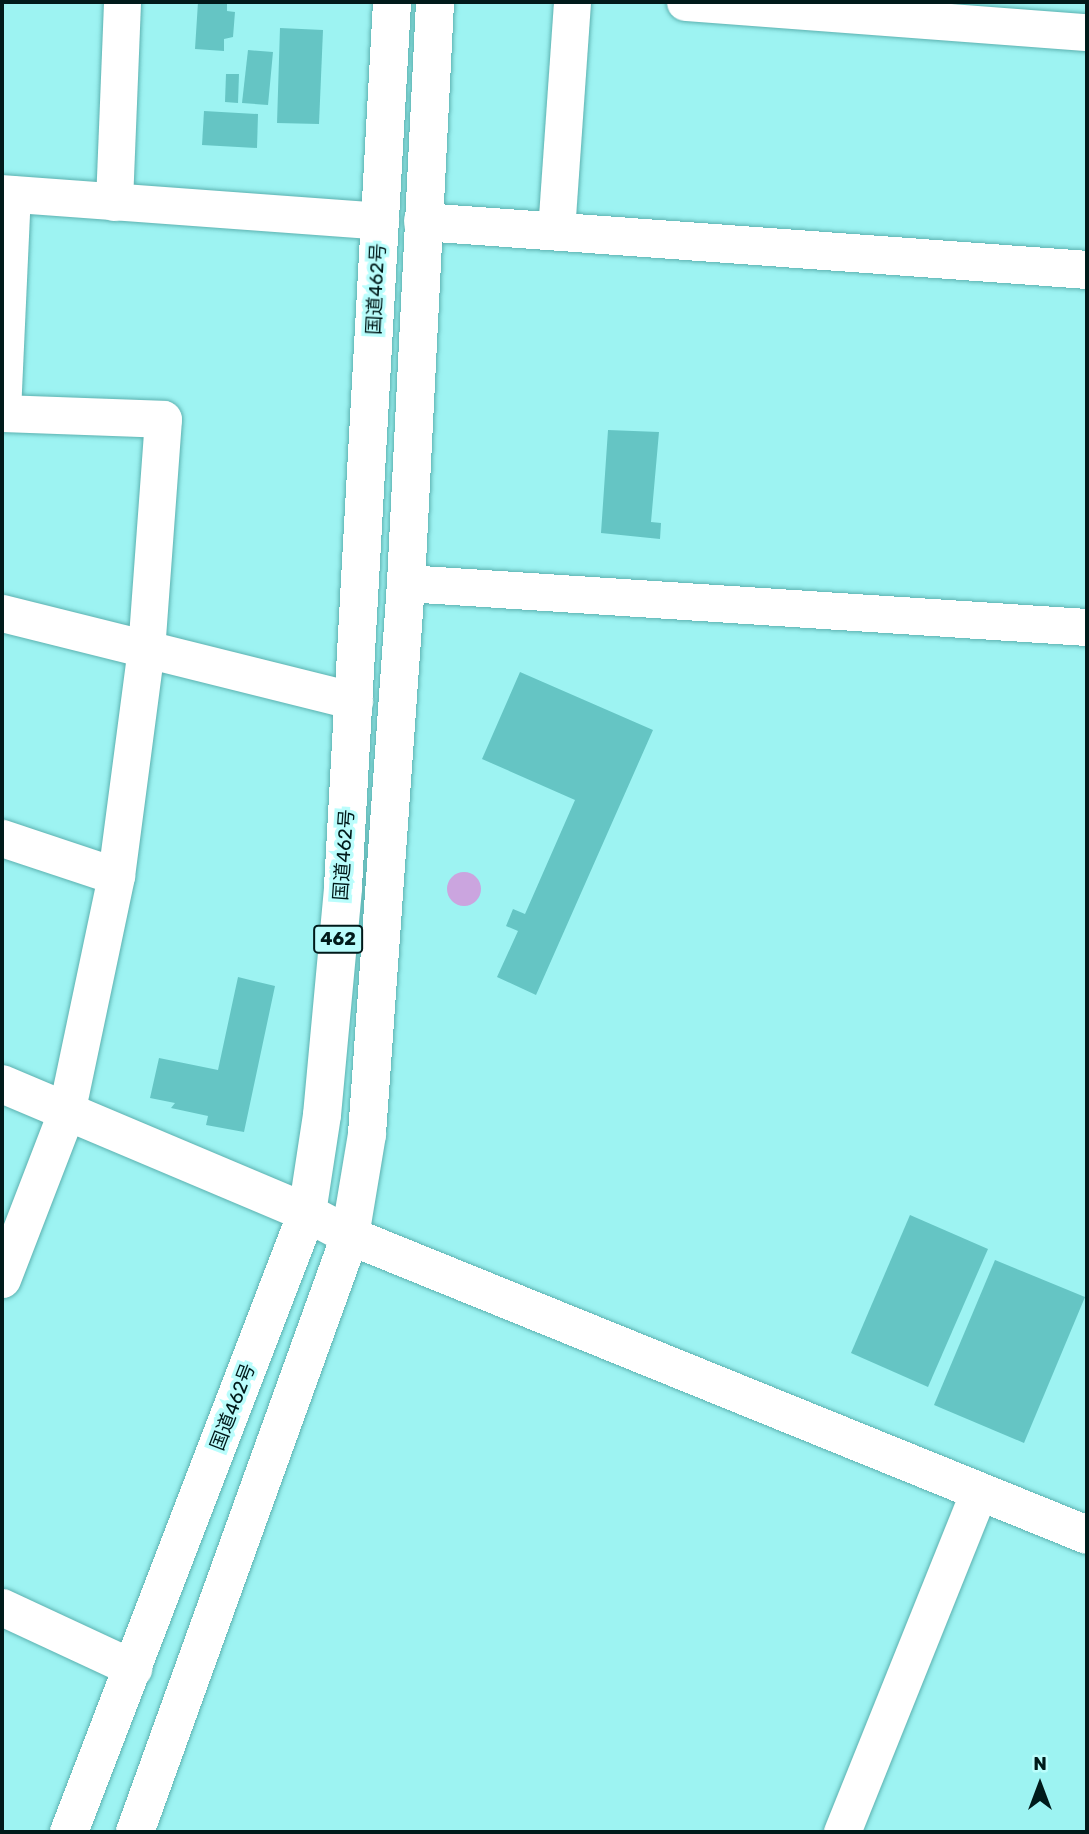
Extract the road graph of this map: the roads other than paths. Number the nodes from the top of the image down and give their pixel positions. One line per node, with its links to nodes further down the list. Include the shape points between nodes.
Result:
1 (122, 2): 9 (street)
2 (392, 2): 10 (main road, 国道462号 / 462)
3 (435, 2): 11 (main road, 462)
4 (572, 2): 12 (street)
5 (685, 2): 6 (street)
6 (852, 8): 7 (street)
7 (1087, 32)
8 (7, 193): 9 (street); 14 (street)
9 (114, 202): 10 (street)
10 (380, 221): 19 (main road, 国道462号 / 462)
11 (423, 222): 12 (main road); 15 (main road, 462)
12 (556, 231): 13 (main road)
13 (1087, 270)
14 (2, 413): 18 (street, via 163,419)
15 (406, 583): 17 (street); 25 (main road, 462, via 368,1134)
16 (2, 613): 18 (street)
17 (1087, 627)
18 (146, 648): 19 (street); 21 (street)
19 (354, 701): 24 (main road, 国道462号 / 462, via 343,887 322,1115)
20 (2, 838): 21 (street)
21 (116, 876): 23 (street)
22 (2, 1084): 23 (main road)
23 (66, 1113): 24 (main road); 26 (street)
24 (307, 1213): 25 (main road); 30 (main road, 国道462号 / 462)
25 (350, 1236): 27 (main road); 32 (main road, 462)
26 (2, 1279)
27 (979, 1491): 28 (main road); 33 (street)
28 (1087, 1535)
29 (2, 1608): 30 (street)
30 (133, 1668): 31 (main road, 国道462号 / 462)
31 (69, 1832)
32 (135, 1832)
33 (842, 1832)

